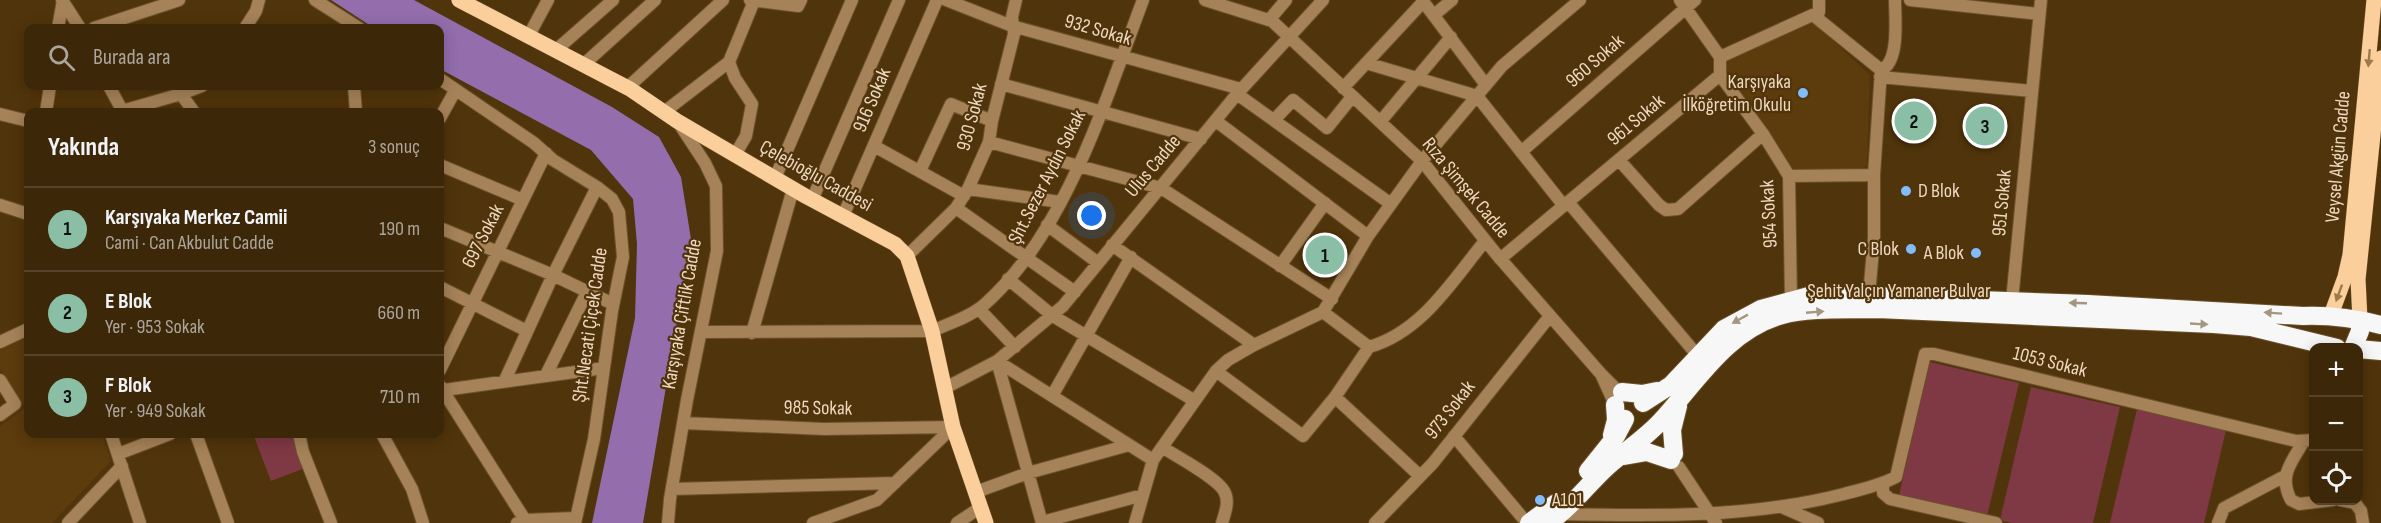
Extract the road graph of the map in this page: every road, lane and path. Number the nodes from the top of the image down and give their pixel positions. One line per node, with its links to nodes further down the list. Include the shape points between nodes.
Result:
1 (62, 0): 35 (street); 36 (street)
2 (179, 0): 30 (street)
3 (259, 0): 38 (street)
4 (315, 0): 39 (street)
5 (459, 0): 41 (main road, Çelebioğlu Caddesi)
6 (548, 0): 41 (street)
7 (613, 0): 44 (street)
8 (655, 0): 50 (street)
9 (723, 0): 57 (street)
10 (752, 0): 11 (street, via 798,6); 48 (street)
11 (801, 0)
12 (852, 0): 97 (street)
13 (899, 0): 103 (street)
14 (937, 0): 86 (street, 916 Sokak)
15 (946, 0): 40 (street, 932 Sokak)
16 (1016, 0): 40 (street, 930 Sokak)
17 (1143, 0): 46 (street, Şht.Sezer Aydın Sokak)
18 (1205, 0): 34 (street)
19 (1286, 0): 34 (street)
20 (1323, 0): 43 (street, Ulus Cadde)
21 (1452, 0): 32 (street)
22 (1580, 0): 56 (street, via 1502,66)
23 (1819, 0): 33 (street, via 1819,12)
24 (1895, 0): 51 (street, via 1894,54)
25 (1910, 0): 31 (street)
26 (2041, 0): 31 (street, 951 Sokak)
27 (2374, 0): 137 (main road, Veysel Akgün Cadde, one-way to 137, via 2350,255)
28 (1423, 1): 32 (street); 49 (street)
29 (1687, 3): 45 (street); 87 (street, 960 Sokak)
30 (157, 4): 37 (street)
31 (2039, 14): 64 (street, 951 Sokak)
32 (1434, 15): 42 (street)
33 (1813, 15): 45 (street); 51 (street)
34 (1269, 20): 43 (street, Rıza Şimşek Cadde)
35 (59, 24)
36 (77, 24)
37 (104, 24)
38 (247, 24)
39 (351, 24)
40 (1012, 26): 46 (street, 932 Sokak); 55 (street, 930 Sokak, via 1014,34)
41 (528, 37): 44 (main road, Çelebioğlu Caddesi)
42 (1451, 37): 53 (street); 56 (street)
43 (1289, 38): 63 (street, Ulus Cadde); 65 (street, Rıza Şimşek Cadde)
44 (556, 50): 50 (main road, Çelebioğlu Caddesi)
45 (1720, 57): 52 (street)
46 (1121, 58): 63 (street, 932 Sokak); 74 (street, Şht.Sezer Aydın Sokak)
47 (2381, 58): 140 (main road, Veysel Akgün Cadde, via 2358,279)
48 (729, 62): 75 (street); 89 (street, via 752,104 746,136)
49 (1366, 63): 53 (street); 65 (street)
50 (583, 65): 57 (main road, Çelebioğlu Caddesi)
51 (1881, 74): 64 (street); 95 (street)
52 (1720, 75): 83 (street, 954 Sokak); 90 (street, 961 Sokak)
53 (1417, 78): 67 (street); 82 (street)
54 (444, 82): 62 (street, Şht.Necati Çiçek Cadde)
55 (1001, 84): 74 (street); 81 (street, 930 Sokak)
56 (1486, 85): 67 (street)
57 (627, 88): 75 (main road, Çelebioğlu Caddesi)
58 (49, 90): 68 (street)
59 (111, 90): 69 (street)
60 (192, 90): 66 (street)
61 (354, 90): 72 (street)
62 (455, 91): 73 (street); 88 (street, Şht.Necati Çiçek Cadde)
63 (1239, 91): 77 (street, 932 Sokak); 80 (street, Ulus Cadde)
64 (2032, 91): 133 (street, 951 Sokak)
65 (1348, 93): 77 (street, via 1327,128 1293,100); 82 (street, Rıza Şimşek Cadde)
66 (181, 94): 70 (street); 71 (street)
67 (1477, 96): 87 (street); 91 (street)
68 (47, 108)
69 (121, 108)
70 (136, 108)
71 (191, 108)
72 (356, 108)
73 (444, 111)
74 (1102, 111): 84 (street); 92 (street, Şht.Sezer Aydın Sokak)
75 (664, 112): 79 (main road, Çelebioğlu Caddesi)
76 (0, 114): 78 (street)
77 (1275, 119): 106 (street, 932 Sokak)
78 (24, 120)
79 (677, 121): 89 (main road, Çelebioğlu Caddesi); 145 (street, Karşıyaka Çiftlik Cadde, via 716,186 717,251)
80 (1216, 121): 84 (street, Ulus Cadde); 105 (street)
81 (992, 122): 85 (street, 930 Sokak); 94 (street, via 951,104)
82 (1380, 122): 91 (street, Rıza Şimşek Cadde)
83 (1763, 134): 90 (street, via 1678,209 1659,205); 96 (street, 954 Sokak)
84 (1201, 139): 99 (street, Ulus Cadde)
85 (989, 142): 92 (street); 101 (street, 930 Sokak)
86 (874, 146): 94 (street); 111 (street, 916 Sokak)
87 (1521, 152): 107 (street)
88 (546, 153): 98 (street, Şht.Necati Çiçek Cadde); 102 (street, 697 Sokak)
89 (735, 155): 97 (main road, Çelebioğlu Caddesi)
90 (1619, 160): 107 (street, 961 Sokak)
91 (1422, 161): 106 (street); 115 (street, Rıza Şimşek Cadde)
92 (1078, 165): 99 (street); 104 (street, Şht.Sezer Aydın Sokak)
93 (444, 167): 102 (street)
94 (920, 171): 101 (street)
95 (1874, 175): 96 (street); 129 (street)
96 (1790, 176): 131 (street, 954 Sokak)
97 (775, 178): 100 (main road, Çelebioğlu Caddesi)
98 (597, 187): 124 (street); 134 (street, Şht.Necati Çiçek Cadde, via 612,199 619,212 622,257)
99 (1161, 188): 116 (street, Ulus Cadde); 123 (street)
100 (793, 189): 103 (main road, Çelebioğlu Caddesi); 146 (street)
101 (966, 193): 104 (street); 109 (street, 930 Sokak)
102 (524, 200): 117 (street, 697 Sokak)
103 (812, 200): 111 (main road, Çelebioğlu Caddesi)
104 (1060, 202): 112 (street, Şht.Sezer Aydın Sokak)
105 (1325, 203): 114 (street); 123 (street)
106 (1391, 204): 114 (street)
107 (1566, 204): 121 (street, 961 Sokak); 157 (street)
108 (0, 205): 110 (street)
109 (956, 208): 118 (street, 930 Sokak); 120 (street)
110 (24, 213)
111 (843, 216): 118 (main road, Çelebioğlu Caddesi, via 895,244)
112 (1047, 225): 120 (street, Şht.Sezer Aydın Sokak); 122 (street)
113 (444, 230): 117 (street)
114 (1368, 236): 130 (street)
115 (1485, 241): 121 (street, Rıza Şimşek Cadde); 154 (street, via 1432,306 1391,340)
116 (1112, 244): 119 (street); 122 (street, Ulus Cadde)
117 (498, 251): 124 (street); 132 (street, 697 Sokak)
118 (907, 256): 144 (main road)
119 (1131, 257): 147 (street); 152 (street)
120 (1027, 259): 125 (street, Şht.Sezer Aydın Sokak); 128 (street)
121 (1500, 259): 139 (street, Rıza Şimşek Cadde)
122 (1097, 262): 128 (street, Ulus Cadde)
123 (1280, 266): 130 (street)
124 (553, 275): 127 (street); 143 (street)
125 (1008, 279): 135 (street, Şht.Sezer Aydın Sokak); 138 (street)
126 (444, 289): 132 (street)
127 (587, 292): 134 (street); 162 (street)
128 (1075, 292): 138 (street, Ulus Cadde)
129 (1869, 296): 131 (highway, Şehit Yalçın Yamaner Bulvar, via 1809,296); 133 (highway, Şehit Yalçın Yamaner Bulvar)
130 (1332, 299): 136 (street)
131 (1791, 300): 157 (highway, Şehit Yalçın Yamaner Bulvar, one-way to 157, via 1742,318 1724,329)
132 (472, 302): 143 (street); 159 (street, 697 Sokak)
133 (2012, 302): 137 (highway, Şehit Yalçın Yamaner Bulvar, one-way to 133)
134 (613, 304): 160 (street, Şht.Necati Çiçek Cadde)
135 (978, 309): 144 (street, Şht.Sezer Aydın Sokak); 153 (street)
136 (1323, 312): 152 (street); 154 (street)
137 (2331, 315): 140 (highway, Şehit Yalçın Yamaner Bulvar); 150 (highway, via 2326,333)
138 (1053, 316): 147 (street); 153 (street, Ulus Cadde)
139 (1550, 316): 173 (street, Rıza Şimşek Cadde); 176 (street, 973 Sokak)
140 (2360, 320): 141 (highway); 151 (highway)
141 (2381, 325)
142 (24, 330): 148 (street)
143 (527, 331): 164 (street)
144 (932, 331): 146 (street); 166 (main road)
145 (702, 332): 146 (street); 174 (street, Karşıyaka Çiftlik Cadde)
146 (752, 333)
147 (1087, 337): 169 (street); 171 (street)
148 (0, 342)
149 (2317, 343): 168 (highway, Şehit Yalçın Yamaner Bulvar, one-way to 149, via 1735,339 1759,325 1783,315 1837,310 2251,327)
150 (2331, 343)
151 (2356, 343)
152 (1254, 345): 161 (street)
153 (1015, 346): 158 (street, Ulus Cadde)
154 (1370, 347): 170 (street)
155 (2363, 349): 156 (highway)
156 (2381, 351)
157 (1698, 356): 168 (highway, Şehit Yalçın Yamaner Bulvar)
158 (996, 361): 166 (street, Ulus Cadde); 169 (street); 189 (street)
159 (444, 362)
160 (604, 368): 162 (street); 202 (street, Şht.Necati Çiçek Cadde, via 594,439)
161 (1216, 371): 170 (street, via 1303,436); 171 (street)
162 (546, 375): 164 (street)
163 (0, 380): 172 (street, via 15,404)
164 (505, 380): 165 (street)
165 (444, 387)
166 (945, 388): 175 (main road)
167 (444, 390): 204 (street)
168 (1676, 391): 173 (highway, Şehit Yalçın Yamaner Bulvar); 173 (highway, Şehit Yalçın Yamaner Bulvar); 173 (highway, via 1642,394); 188 (highway, via 1672,430)
169 (1053, 396): 183 (street)
170 (1335, 397): 190 (street)
171 (1195, 401): 184 (street)
172 (0, 415)
173 (1639, 418): 185 (highway, Şehit Yalçın Yamaner Bulvar); 185 (highway, Şehit Yalçın Yamaner Bulvar); 188 (street); 188 (street, Rıza Şimşek Cadde)
174 (683, 423): 175 (street, 985 Sokak, via 824,429); 194 (street, Karşıyaka Çiftlik Cadde)
175 (953, 427): 192 (street); 195 (main road)
176 (1454, 436): 190 (street, 973 Sokak); 218 (street)
177 (112, 438): 186 (street)
178 (162, 438): 186 (street)
179 (197, 438): 207 (street)
180 (300, 438): 208 (street)
181 (384, 438): 209 (street, via 412,489)
182 (2309, 440): 191 (street, 1053 Sokak, via 2288,466); 193 (street, 1053 Sokak, via 2296,441 1925,354 1896,477)
183 (1129, 445): 187 (street); 189 (street)
184 (1162, 447): 187 (street); 216 (street, via 1225,492 1227,504)
185 (1613, 453): 188 (highway, via 1647,452); 203 (highway, Şehit Yalçın Yamaner Bulvar, via 1603,471); 218 (highway, Şehit Yalçın Yamaner Bulvar, via 1596,463 1558,502)
186 (120, 460): 205 (street); 206 (street)
187 (1153, 460): 196 (street)
188 (1675, 461): 201 (street)
189 (1028, 473): 195 (street); 214 (street)
190 (1420, 476): 217 (street, 973 Sokak)
191 (2285, 476): 197 (street, via 2290,501); 221 (street, via 2224,508)
192 (896, 483): 194 (street); 211 (street, via 877,501)
193 (1883, 484): 200 (street); 220 (street, via 1883,493 1890,499)
194 (672, 489): 210 (street, Karşıyaka Çiftlik Cadde)
195 (976, 492): 199 (main road)
196 (1143, 495): 214 (street); 215 (street)
197 (2309, 503)
198 (2356, 505): 222 (street)
199 (981, 507): 212 (street); 213 (main road)
200 (1784, 508): 201 (street); 219 (street)
201 (1714, 518): 203 (street)
202 (575, 520): 204 (street)
203 (1554, 520)
204 (521, 522)
205 (68, 523)
206 (140, 523)
207 (228, 523)
208 (331, 523)
209 (423, 523)
210 (668, 523)
211 (813, 523)
212 (957, 523)
213 (986, 523)
214 (1042, 523)
215 (1135, 523)
216 (1222, 523)
217 (1376, 523)
218 (1528, 523)
219 (1818, 523)
220 (1996, 523)
221 (2218, 523)
222 (2364, 523)

